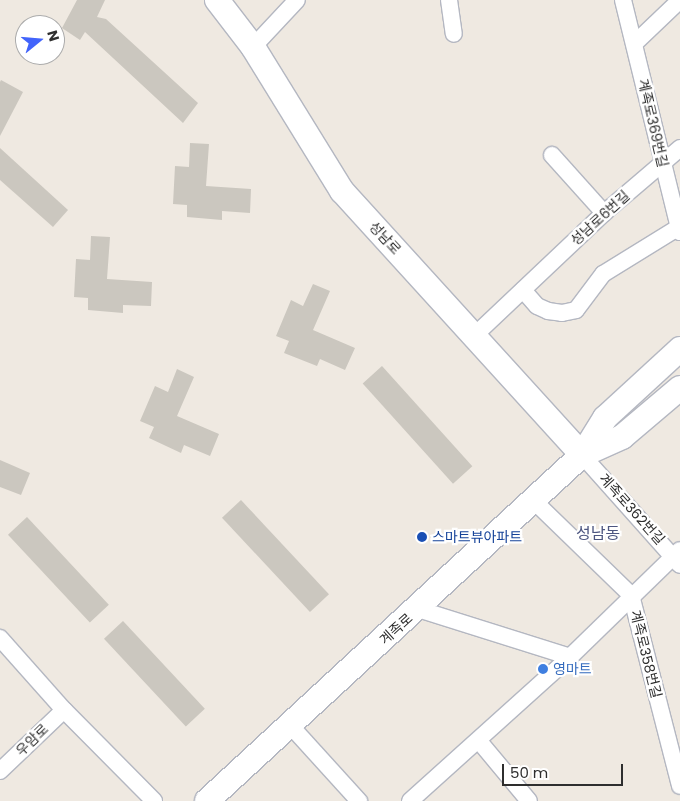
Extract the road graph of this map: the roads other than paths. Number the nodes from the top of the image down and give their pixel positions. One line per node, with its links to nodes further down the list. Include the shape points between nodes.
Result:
1 (217, 0): 8 (main road, 성남로)
2 (297, 0): 8 (street)
3 (449, 0): 6 (street)
4 (623, 0): 7 (street, 계족로369번길)
5 (680, 0): 7 (street)
6 (454, 34)
7 (634, 43): 11 (street, 계족로369번길)
8 (252, 47): 15 (main road, 성남로, via 342,191)
9 (680, 148): 11 (street, 성남로6번길)
10 (552, 155): 12 (street)
11 (662, 162): 12 (street, 성남로6번길); 13 (street, 계족로369번길)
12 (604, 213): 14 (street, 성남로6번길)
13 (680, 230): 14 (street, via 603,274 576,310 548,311 537,306)
14 (522, 290): 15 (street, 성남로6번길)
15 (474, 336): 18 (main road, 성남로)
16 (680, 349): 18 (main road, 계족로, via 605,418)
17 (680, 388): 18 (main road, 계족로, via 622,437)
18 (582, 455): 19 (main road, 계족로); 20 (street, 계족로362번길)
19 (534, 500): 21 (street, 계족로358번길); 22 (main road, 계족로)
20 (678, 557): 21 (street)
21 (631, 595): 24 (street); 29 (street, 계족로358번길)
22 (418, 609): 24 (street); 26 (main road, 계족로)
23 (0, 638): 25 (street)
24 (570, 657): 27 (street)
25 (64, 710): 28 (street, 우암로); 30 (street)
26 (290, 725): 31 (main road, 계족로); 32 (street)
27 (479, 741): 33 (street); 34 (street)
28 (0, 771)
29 (680, 786)
30 (154, 801)
31 (207, 801)
32 (359, 801)
33 (410, 801)
34 (529, 801)

